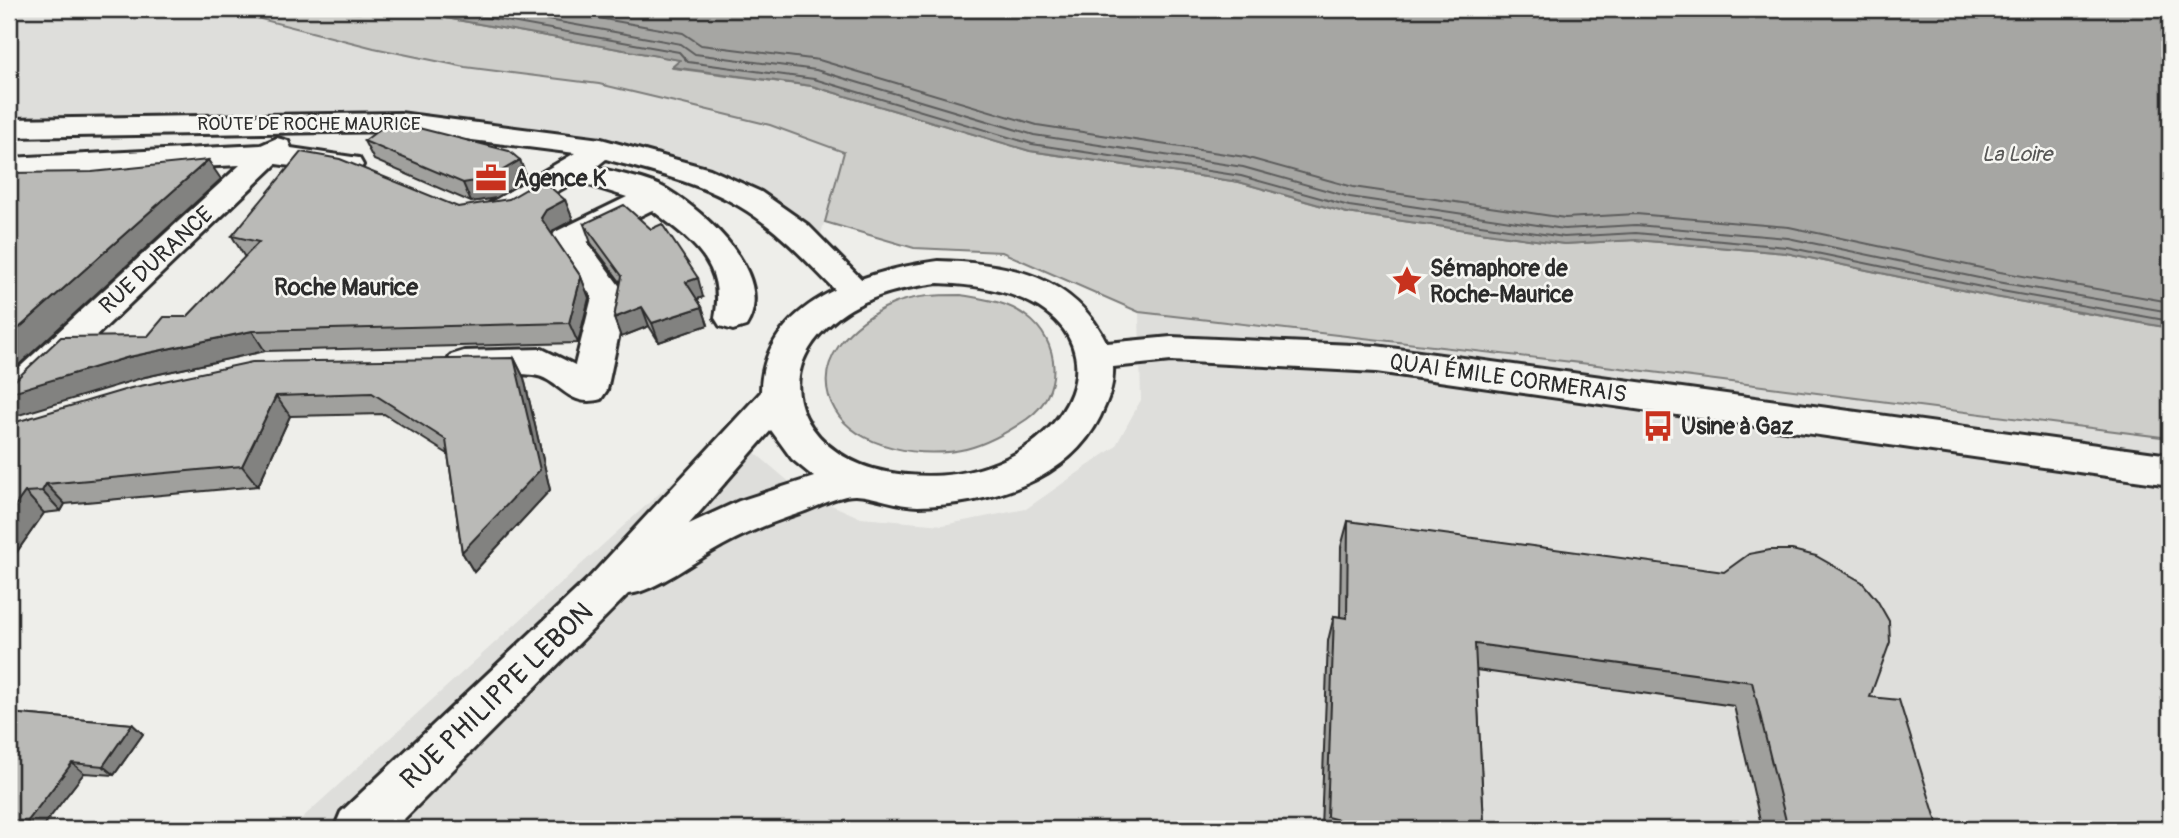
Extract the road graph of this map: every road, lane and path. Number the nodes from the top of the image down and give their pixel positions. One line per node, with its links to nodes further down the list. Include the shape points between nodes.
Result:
1 (303, 121): 2 (street, ROUTE DE ROCHE MAURICE); 3 (street, ROUTE DE ROCHE MAURICE, via 400,122); 4 (street, RUE DURANCE)
2 (9, 128)
3 (601, 148): 6 (street); 10 (street, ROUTE DE ROCHE MAURICE, via 699,176 750,199 796,232)
4 (270, 154): 5 (street); 7 (street, via 351,165); 14 (street, RUE DURANCE)
5 (9, 167)
6 (573, 170): 8 (street); 9 (street, via 506,209)
7 (374, 175)
8 (655, 196): 11 (street, via 697,229 731,269 737,295); 13 (street, via 567,240 610,296 588,390 542,362)
9 (468, 215)
10 (857, 292): 12 (street, via 901,277 937,272 965,272 1017,283 1040,292 1068,313 1087,338); 15 (street, via 823,312 796,339 784,360)
11 (733, 318)
12 (1094, 358): 16 (street, QUAI ÉMILE CORMERAIS, via 1171,349 1376,359); 17 (street, via 1091,397 1082,416 1068,435 1026,466 958,488 898,489)
13 (428, 365)
14 (9, 398)
15 (778, 398): 17 (street, via 786,424 803,448 825,466); 18 (street, RUE PHILIPPE LEBON)
16 (2170, 470)
17 (854, 480): 18 (street, RUE PHILIPPE LEBON, via 754,512)
18 (604, 591): 19 (street, RUE PHILIPPE LEBON)
19 (359, 829)

